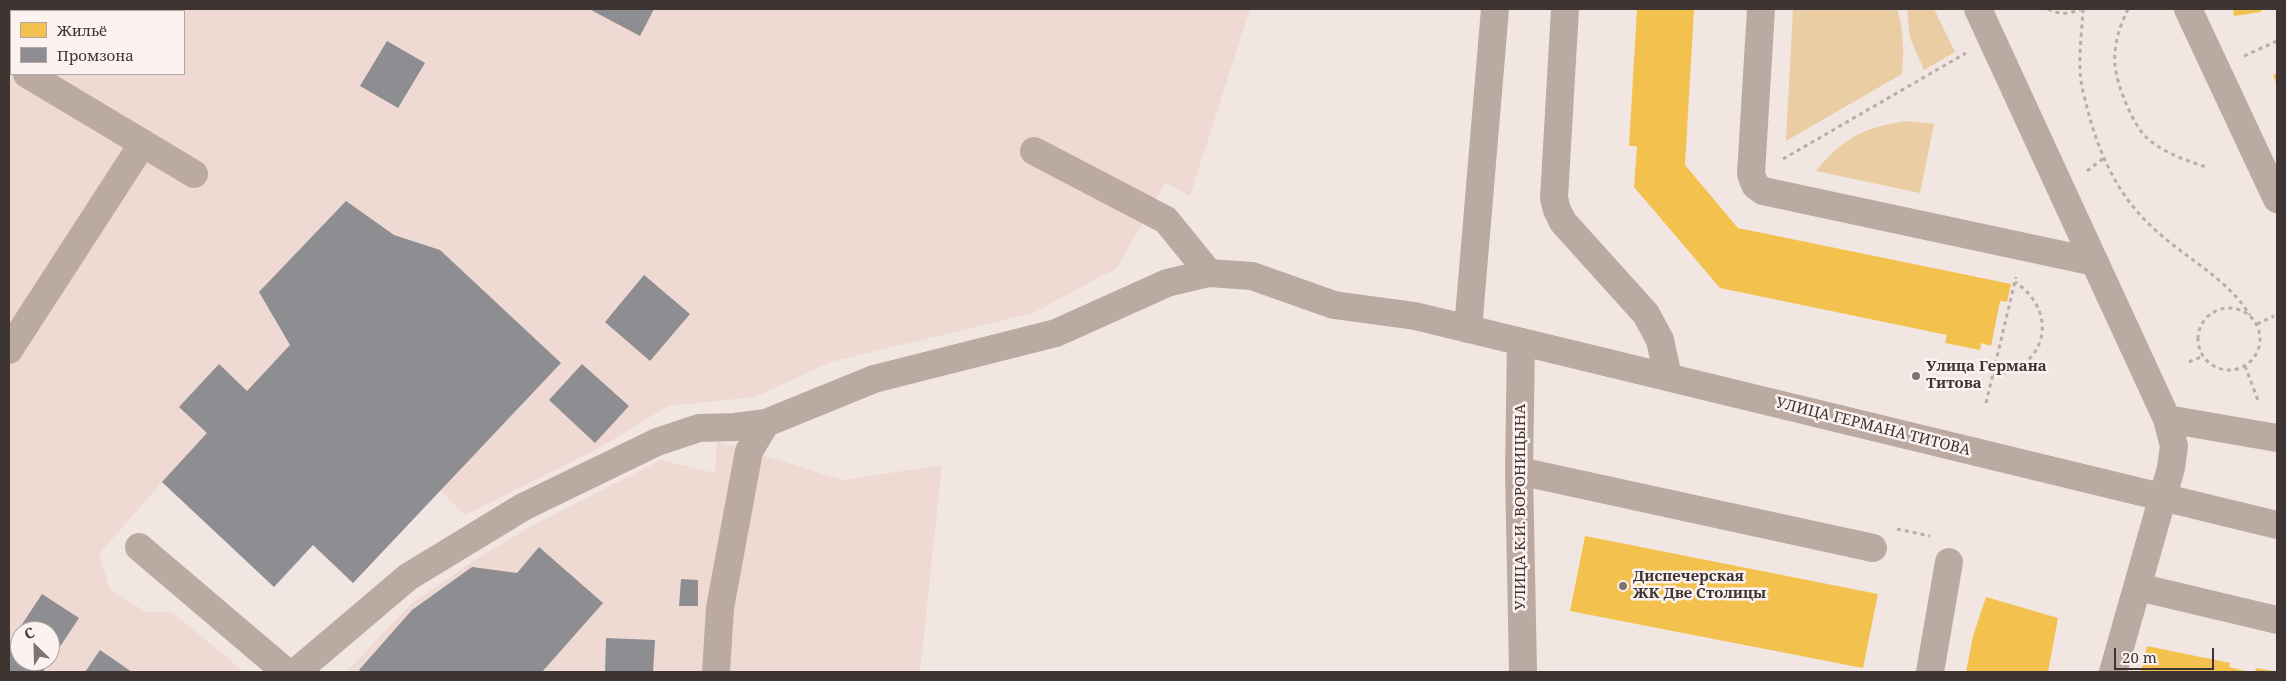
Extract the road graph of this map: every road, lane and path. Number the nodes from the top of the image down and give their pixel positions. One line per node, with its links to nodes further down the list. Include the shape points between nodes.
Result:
1 (1495, 9): 24 (street)
2 (1565, 9): 30 (street, via 1554,198 1557,210 1563,222 1646,314 1660,340)
3 (1761, 9): 15 (street)
4 (1978, 9): 9 (street)
5 (2048, 9): 6 (path, via 2068,14)
6 (2082, 9): 21 (path, via 2081,82 2094,136 2111,174 2126,198 2151,226 2206,268 2239,298)
7 (2128, 9): 13 (path, via 2120,25 2115,65 2127,108 2146,138 2178,158)
8 (2188, 9): 16 (street)
9 (1991, 38): 15 (path); 18 (street)
10 (29, 75): 11 (street)
11 (143, 143): 14 (street); 26 (street)
12 (1034, 150): 19 (street, via 1166,220)
13 (2206, 168)
14 (194, 174)
15 (1752, 177): 17 (street, via 1755,185 1763,191)
16 (2277, 199)
17 (2022, 246): 18 (street); 20 (path)
18 (2095, 262): 32 (street)
19 (1209, 273): 24 (street, УЛИЦА ГЕРМАНА ТИТОВА, via 1252,276 1334,305 1415,316); 33 (street, УЛИЦА ГЕРМАНА ТИТОВА, via 1167,283 1056,333 874,379)
20 (2014, 282): 29 (path); 29 (path, via 2035,300 2041,312 2040,340 2035,352 2017,369)
21 (2250, 315): 23 (path); 27 (path, via 2240,309 2226,308 2213,312 2203,321 2198,334)
22 (2274, 316): 23 (path)
23 (2257, 324): 27 (path, via 2259,347 2245,366 2222,369)
24 (1468, 329): 25 (street, УЛИЦА ГЕРМАНА ТИТОВА)
25 (1521, 342): 30 (street, УЛИЦА ГЕРМАНА ТИТОВА); 35 (street, УЛИЦА К.И. ВОРОНИЦЫНА)
26 (9, 350)
27 (2203, 356): 28 (path)
28 (2189, 362)
29 (1993, 375): 31 (path)
30 (1668, 378): 36 (street, УЛИЦА ГЕРМАНА ТИТОВА)
31 (1986, 403)
32 (2167, 419): 34 (street); 36 (street, via 2174,446)
33 (766, 422): 44 (street, УЛИЦА ГЕРМАНА ТИТОВА, via 699,428 657,442 523,507 408,577); 45 (street, via 749,451 720,608)
34 (2277, 438)
35 (1519, 471): 39 (street); 46 (street, УЛИЦА К.И. ВОРОНИЦЫНА)
36 (2164, 498): 37 (street, УЛИЦА ГЕРМАНА ТИТОВА); 41 (street)
37 (2277, 525)
38 (139, 547): 43 (street)
39 (1873, 548): 40 (path, via 1878,525 1952,541)
40 (1949, 562): 47 (street)
41 (2138, 586): 42 (street); 48 (street)
42 (2277, 620)
43 (286, 672)
44 (296, 672)
45 (716, 672)
46 (1523, 672)
47 (1930, 672)
48 (2113, 672)

